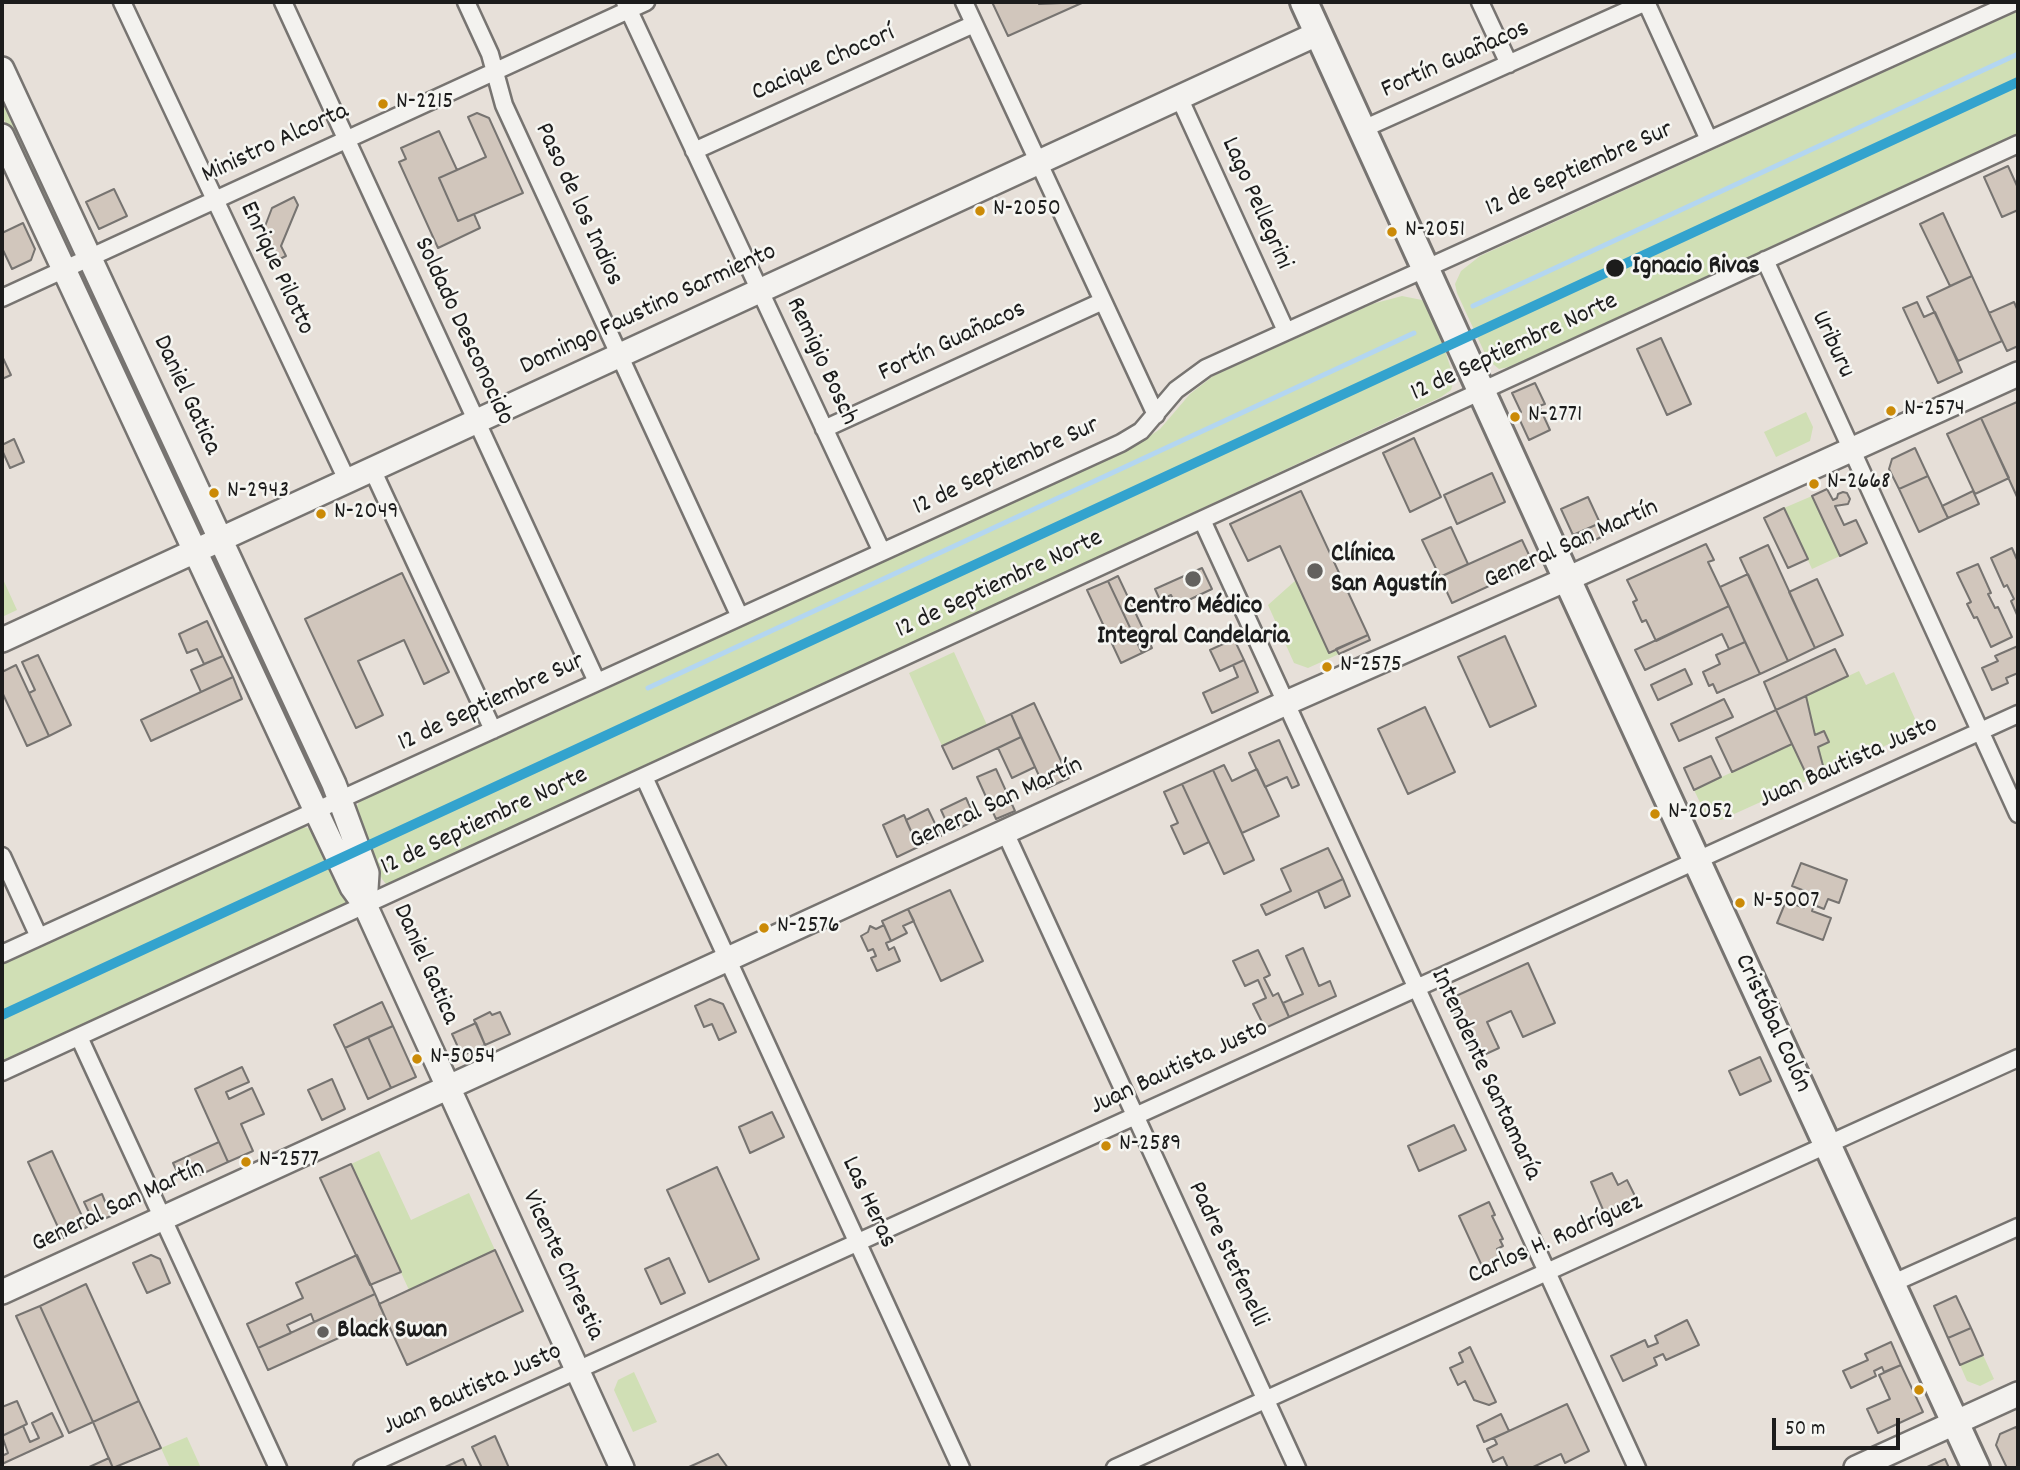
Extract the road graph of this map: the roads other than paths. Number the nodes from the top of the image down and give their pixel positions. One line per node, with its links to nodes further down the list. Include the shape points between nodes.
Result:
1 (122, 2): 25 (street, Enrique Pilotto)
2 (283, 2): 20 (street, Soldado Desconocido)
3 (466, 2): 16 (street, Paso de los Indios)
4 (646, 2): 10 (street, Ministro Alcorta)
5 (964, 2): 12 (street)
6 (1304, 2): 13 (main road)
7 (1480, 2): 14 (street)
8 (1646, 2): 14 (street, Fortín Guañacos); 21 (street)
9 (2014, 2): 11 (street, 12 de Septiembre Sur)
10 (626, 6): 16 (street, Ministro Alcorta); 23 (street, Remigio Bosch)
11 (1989, 7): 21 (street, 12 de Septiembre Sur)
12 (974, 24): 23 (street, Cacique Chocorí); 24 (street)
13 (1319, 33): 17 (main road, Domingo Faustino Sarmiento); 18 (main road)
14 (1508, 64): 18 (street, Fortín Guañacos)
15 (2, 69): 26 (main road, Daniel Gatica)
16 (495, 71): 20 (street, Ministro Alcorta); 34 (street, Paso de los Indios, via 504,105)
17 (1179, 97): 24 (main road, Domingo Faustino Sarmiento); 33 (street, Lago Pellegrini)
18 (1363, 129): 28 (main road)
19 (2, 136): 29 (main road, Daniel Gatica)
20 (347, 139): 25 (street, Ministro Alcorta); 38 (street, Soldado Desconocido)
21 (1709, 140): 28 (street, 12 de Septiembre Sur)
22 (2018, 144): 27 (street, 12 de Septiembre Norte)
23 (694, 151): 30 (street, Remigio Bosch)
24 (1038, 162): 30 (main road, Domingo Faustino Sarmiento); 32 (street)
25 (215, 200): 26 (street, Ministro Alcorta); 42 (street, Enrique Pilotto)
26 (89, 258): 29 (street, Ministro Alcorta); 44 (main road, Daniel Gatica)
27 (1765, 260): 36 (street, 12 de Septiembre Norte); 40 (street, Uriburu)
28 (1426, 267): 33 (street, 12 de Septiembre Sur); 36 (main road)
29 (64, 270): 31 (street, Ministro Alcorta); 45 (main road, Daniel Gatica)
30 (759, 290): 34 (main road, Domingo Faustino Sarmiento); 39 (street, Remigio Bosch)
31 (2, 298)
32 (1103, 301): 37 (street); 39 (street, Fortín Guañacos)
33 (1286, 331): 37 (street, 12 de Septiembre Sur, via 1196,374)
34 (620, 355): 38 (main road, Domingo Faustino Sarmiento); 48 (street, Paso de los Indios)
35 (2018, 374): 40 (main road, General San Martín)
36 (1482, 390): 43 (street, 12 de Septiembre Norte); 47 (main road)
37 (1156, 415): 46 (street, 12 de Septiembre Sur, via 1121,443)
38 (476, 421): 41 (main road, Domingo Faustino Sarmiento); 50 (street, Soldado Desconocido)
39 (824, 429): 46 (street, Remigio Bosch)
40 (1852, 449): 47 (main road, General San Martín); 54 (street, Uriburu)
41 (372, 469): 42 (main road, Domingo Faustino Sarmiento); 53 (street)
42 (347, 480): 44 (main road, Domingo Faustino Sarmiento)
43 (1202, 520): 51 (street, Intendente Santamaría); 55 (street, 12 de Septiembre Norte)
44 (220, 539): 45 (main road, Domingo Faustino Sarmiento); 56 (main road, Daniel Gatica)
45 (195, 551): 49 (main road, Domingo Faustino Sarmiento); 57 (main road, Daniel Gatica)
46 (881, 552): 48 (street, 12 de Septiembre Sur)
47 (1567, 579): 51 (main road, General San Martín); 61 (main road, Cristóbal Colón)
48 (740, 617): 50 (street, 12 de Septiembre Sur)
49 (2, 640)
50 (597, 682): 53 (street, 12 de Septiembre Sur)
51 (1286, 703): 59 (main road, General San Martín); 66 (street, Intendente Santamaría)
52 (2018, 714): 54 (street, Juan Bautista Justo)
53 (493, 730): 56 (street, 12 de Septiembre Sur)
54 (1980, 731): 58 (street, Uriburu); 61 (street, Juan Bautista Justo)
55 (644, 777): 62 (street, 12 de Septiembre Norte); 65 (street)
56 (340, 800): 57 (street, 12 de Septiembre Sur); 62 (main road, Daniel Gatica, via 367,873)
57 (316, 811): 62 (main road, Daniel Gatica, via 349,882); 63 (street, 12 de Septiembre Sur)
58 (2018, 814)
59 (1005, 832): 65 (main road, General San Martín); 71 (street, Padre Stefenelli)
60 (2, 856): 63 (street)
61 (1696, 860): 66 (street, Juan Bautista Justo); 72 (main road, Cristóbal Colón)
62 (365, 905): 67 (street, 12 de Septiembre Norte); 70 (main road, Daniel Gatica)
63 (39, 937): 64 (street, 12 de Septiembre Sur)
64 (2, 954)
65 (728, 959): 70 (main road, General San Martín); 75 (street, Las Heras)
66 (1417, 988): 71 (street, Juan Bautista Justo); 76 (street, Intendente Santamaría)
67 (79, 1037): 69 (street, 12 de Septiembre Norte); 73 (street)
68 (2018, 1058): 72 (street, Carlos H. Rodríguez)
69 (2, 1072)
70 (448, 1087): 73 (main road, General San Martín); 79 (main road, Vicente Chrestia)
71 (1135, 1116): 75 (street, Juan Bautista Justo); 81 (street, Padre Stefenelli)
72 (1827, 1145): 76 (street, Carlos H. Rodríguez); 77 (main road, Cristóbal Colón)
73 (163, 1219): 78 (main road, General San Martín); 83 (street)
74 (2018, 1227): 77 (street)
75 (858, 1242): 79 (street, Juan Bautista Justo); 86 (street, Las Heras)
76 (1547, 1272): 81 (street, Carlos H. Rodríguez); 89 (street, Intendente Santamaría)
77 (1891, 1284): 82 (main road, Cristóbal Colón)
78 (2, 1292)
79 (578, 1370): 84 (street, Juan Bautista Justo); 85 (main road, Vicente Chrestia)
80 (2018, 1394): 82 (main road)
81 (1266, 1400): 87 (street, Carlos H. Rodríguez); 88 (street, Padre Stefenelli)
82 (1955, 1423): 90 (main road); 91 (main road, Cristóbal Colón)
83 (278, 1468)
84 (362, 1468)
85 (622, 1468)
86 (961, 1468)
87 (1115, 1468)
88 (1297, 1468)
89 (1637, 1468)
90 (1856, 1468)
91 (1976, 1468)

